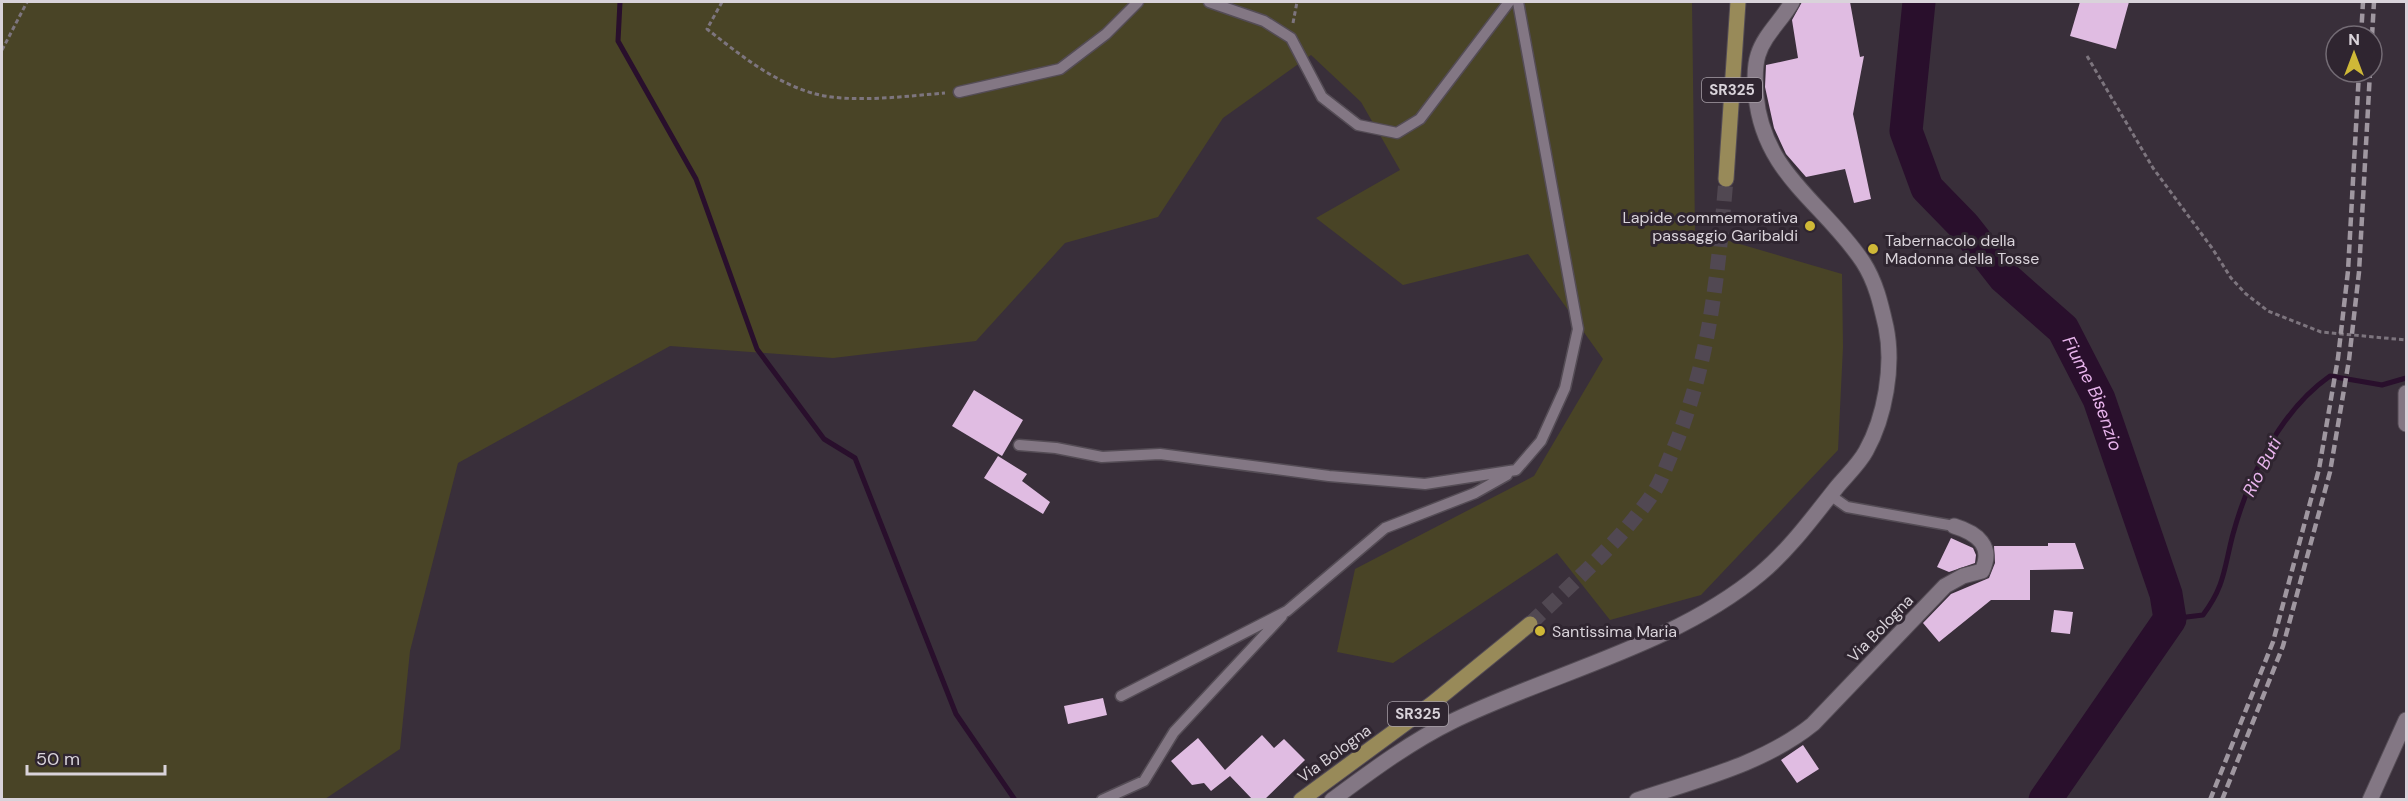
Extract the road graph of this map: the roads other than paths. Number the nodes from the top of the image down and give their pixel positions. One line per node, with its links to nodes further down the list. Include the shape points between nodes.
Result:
1 (1138, 2): 7 (lane, via 1106,34 1060,69)
2 (1209, 2): 3 (lane, via 1264,21 1291,38 1322,97 1358,125 1397,133 1420,119)
3 (1509, 2)
4 (1518, 2): 12 (lane, via 1578,329 1565,388 1541,441)
5 (1738, 2): 8 (main road, SR325)
6 (1792, 2): 13 (street, via 1758,54 1757,101 1766,138 1781,167 1864,264 1879,294 1888,338 1888,377 1880,415 1866,451)
7 (958, 92)
8 (1726, 179)
9 (2406, 393): 10 (street)
10 (2406, 424)
11 (1019, 445): 12 (lane, via 1102,457 1160,454 1425,484)
12 (1515, 470): 15 (lane, via 1475,493 1385,528)
13 (1830, 495): 14 (lane, Via Bologna, via 1846,507); 21 (street, via 1792,543 1732,595 1674,627 1450,723 1412,744)
14 (1954, 526): 22 (street, Via Bologna, via 1978,537 1985,545 1987,556 1982,570 1946,586 1813,724 1772,751)
15 (1287, 611): 17 (lane); 19 (lane, via 1174,732 1144,781)
16 (1530, 624): 20 (main road, Via Bologna / SR325, via 1434,703)
17 (1121, 696)
18 (2406, 720): 23 (street)
19 (1102, 800)
20 (1301, 800)
21 (1332, 800)
22 (1637, 800)
23 (2370, 800)

